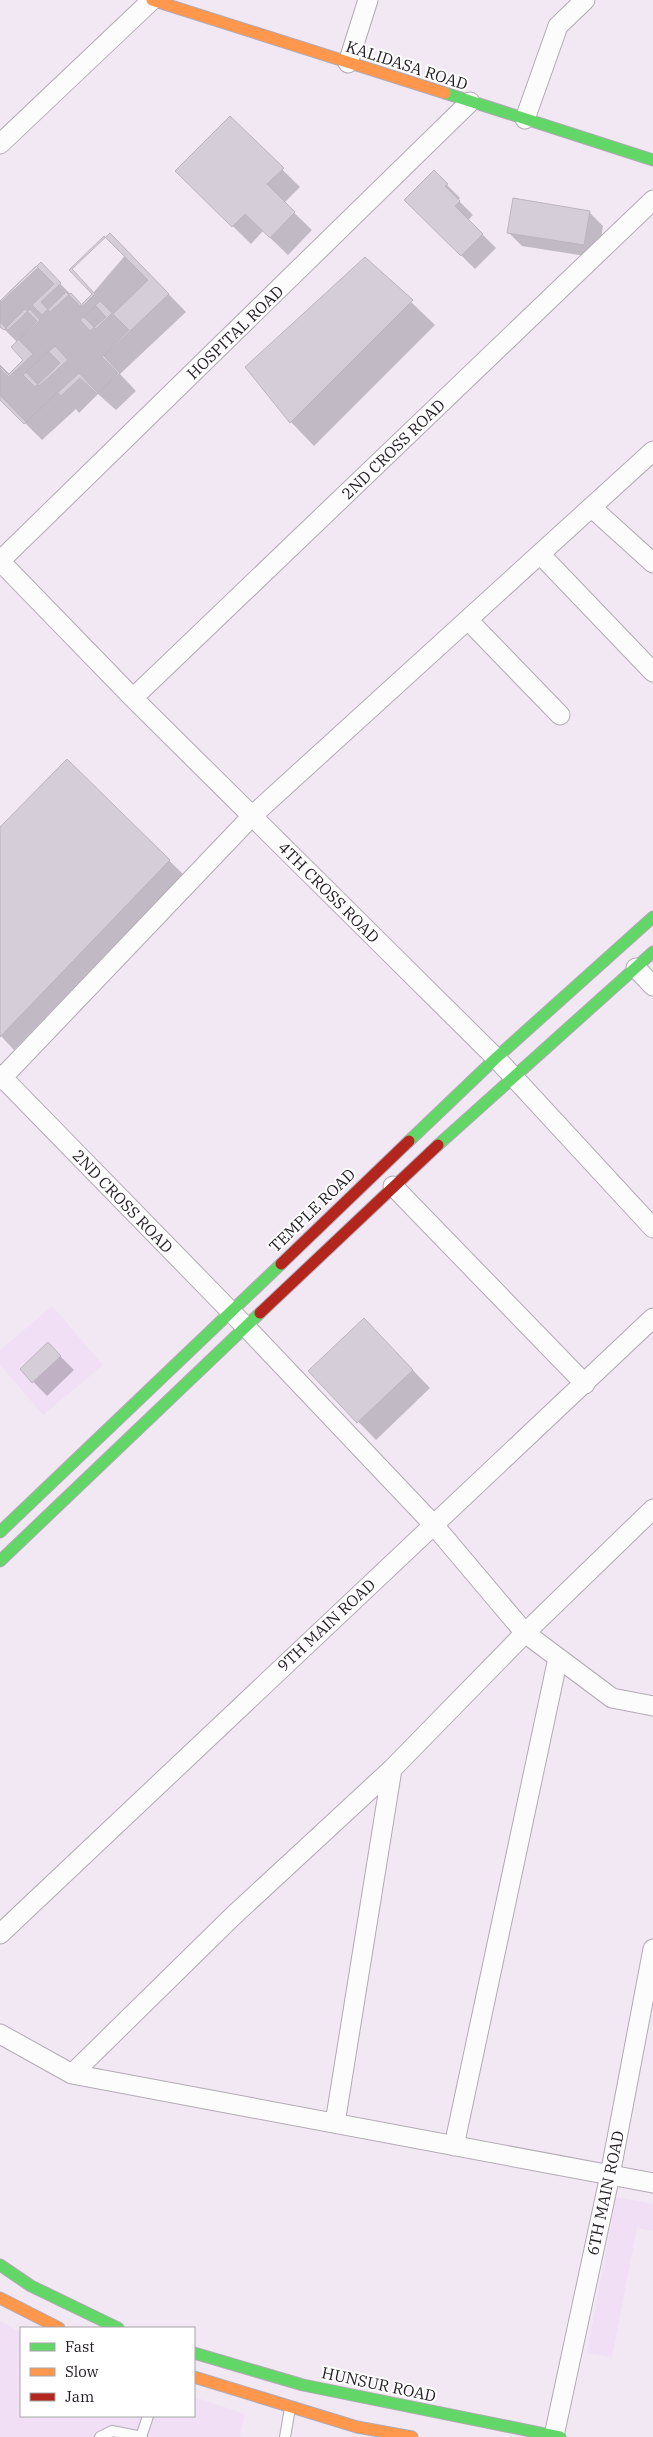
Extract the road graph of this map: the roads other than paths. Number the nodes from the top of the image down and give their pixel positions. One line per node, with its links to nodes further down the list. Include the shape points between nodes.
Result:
1 (368, 0): 4 (street)
2 (585, 0): 6 (street, via 558,26)
3 (160, 1): 4 (street, KALIDASA ROAD); 7 (street)
4 (348, 63): 5 (street, KALIDASA ROAD)
5 (470, 102): 6 (street, KALIDASA ROAD); 13 (street, HOSPITAL ROAD)
6 (525, 119): 8 (street, KALIDASA ROAD)
7 (0, 144)
8 (653, 160)
9 (653, 200): 17 (street, 2ND CROSS ROAD)
10 (653, 451): 11 (street)
11 (591, 507): 12 (street); 14 (street)
12 (540, 554): 15 (street); 16 (street)
13 (0, 561): 17 (street, 4TH CROSS ROAD)
14 (653, 563)
15 (468, 620): 18 (street); 19 (street)
16 (653, 672)
17 (133, 698): 19 (street, 4TH CROSS ROAD)
18 (560, 714)
19 (253, 816): 24 (street, 4TH CROSS ROAD); 25 (street)
20 (653, 917): 24 (street, TEMPLE ROAD)
21 (653, 952): 22 (street)
22 (636, 968): 23 (street); 26 (street)
23 (653, 986)
24 (496, 1058): 26 (street, 4TH CROSS ROAD); 29 (street, TEMPLE ROAD)
25 (1, 1078): 29 (street, 2ND CROSS ROAD)
26 (515, 1078): 27 (street); 28 (street, 4TH CROSS ROAD)
27 (394, 1186): 31 (street); 32 (street)
28 (653, 1228)
29 (230, 1311): 31 (street, 2ND CROSS ROAD); 35 (street, TEMPLE ROAD)
30 (653, 1318): 32 (street, 9TH MAIN ROAD)
31 (246, 1327): 34 (street, 2ND CROSS ROAD); 36 (street)
32 (585, 1384): 34 (street, 9TH MAIN ROAD)
33 (653, 1509): 37 (street)
34 (433, 1524): 37 (street, 2ND CROSS ROAD); 41 (street, 9TH MAIN ROAD)
35 (0, 1532)
36 (0, 1560)
37 (525, 1633): 38 (street, 2ND CROSS ROAD); 40 (street)
38 (558, 1658): 39 (street, 2ND CROSS ROAD, via 612,1698); 46 (street)
39 (653, 1706)
40 (392, 1770): 44 (street, via 232,1917); 45 (street)
41 (0, 1934)
42 (653, 1948): 47 (street, 6TH MAIN ROAD)
43 (0, 2034): 44 (street)
44 (72, 2074): 45 (street)
45 (335, 2123): 46 (street)
46 (454, 2146): 47 (street)
47 (610, 2175): 48 (street); 61 (street, 6TH MAIN ROAD)
48 (653, 2183)
49 (0, 2265): 52 (street, via 31,2286)
50 (0, 2298): 51 (street)
51 (57, 2327)
52 (116, 2327)
53 (195, 2353): 61 (street, HUNSUR ROAD, via 303,2385)
54 (195, 2377): 55 (street)
55 (290, 2407): 59 (lane); 60 (street, via 357,2427)
56 (148, 2417): 58 (lane)
57 (100, 2437): 58 (lane, via 112,2431)
58 (142, 2437)
59 (285, 2437)
60 (412, 2437)
61 (556, 2437)

